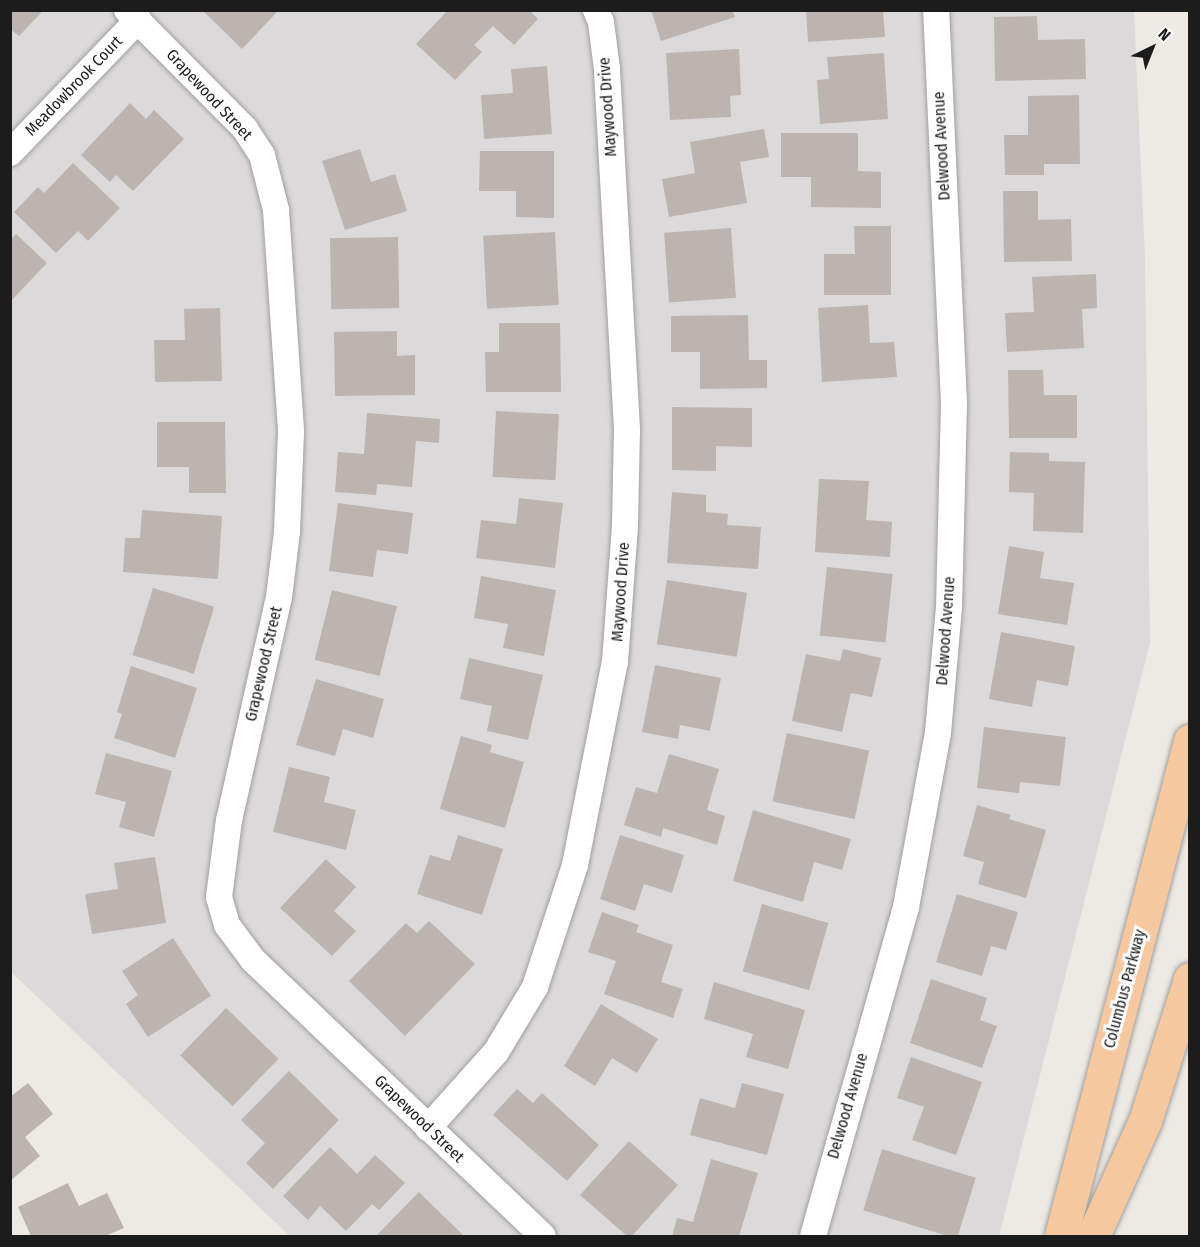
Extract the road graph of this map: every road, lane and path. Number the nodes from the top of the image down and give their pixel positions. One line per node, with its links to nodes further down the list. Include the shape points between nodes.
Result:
1 (596, 10): 7 (street, Maywood Drive, via 607,69 627,429 615,662 575,865 535,987 496,1052)
2 (936, 10): 9 (street, Delwood Avenue, via 954,403 948,608 938,733 906,907)
3 (133, 15): 4 (street, Meadowbrook Court); 7 (street, Grapewood Street, via 245,129 262,155 276,210 291,432 287,532 279,597 229,820 219,897 227,925 253,960)
4 (10, 153)
5 (1190, 741): 10 (main road, Columbus Parkway)
6 (1190, 979): 11 (main road, via 1145,1121)
7 (428, 1128): 8 (street, Grapewood Street)
8 (543, 1236)
9 (813, 1236)
10 (1061, 1236)
11 (1093, 1236)

